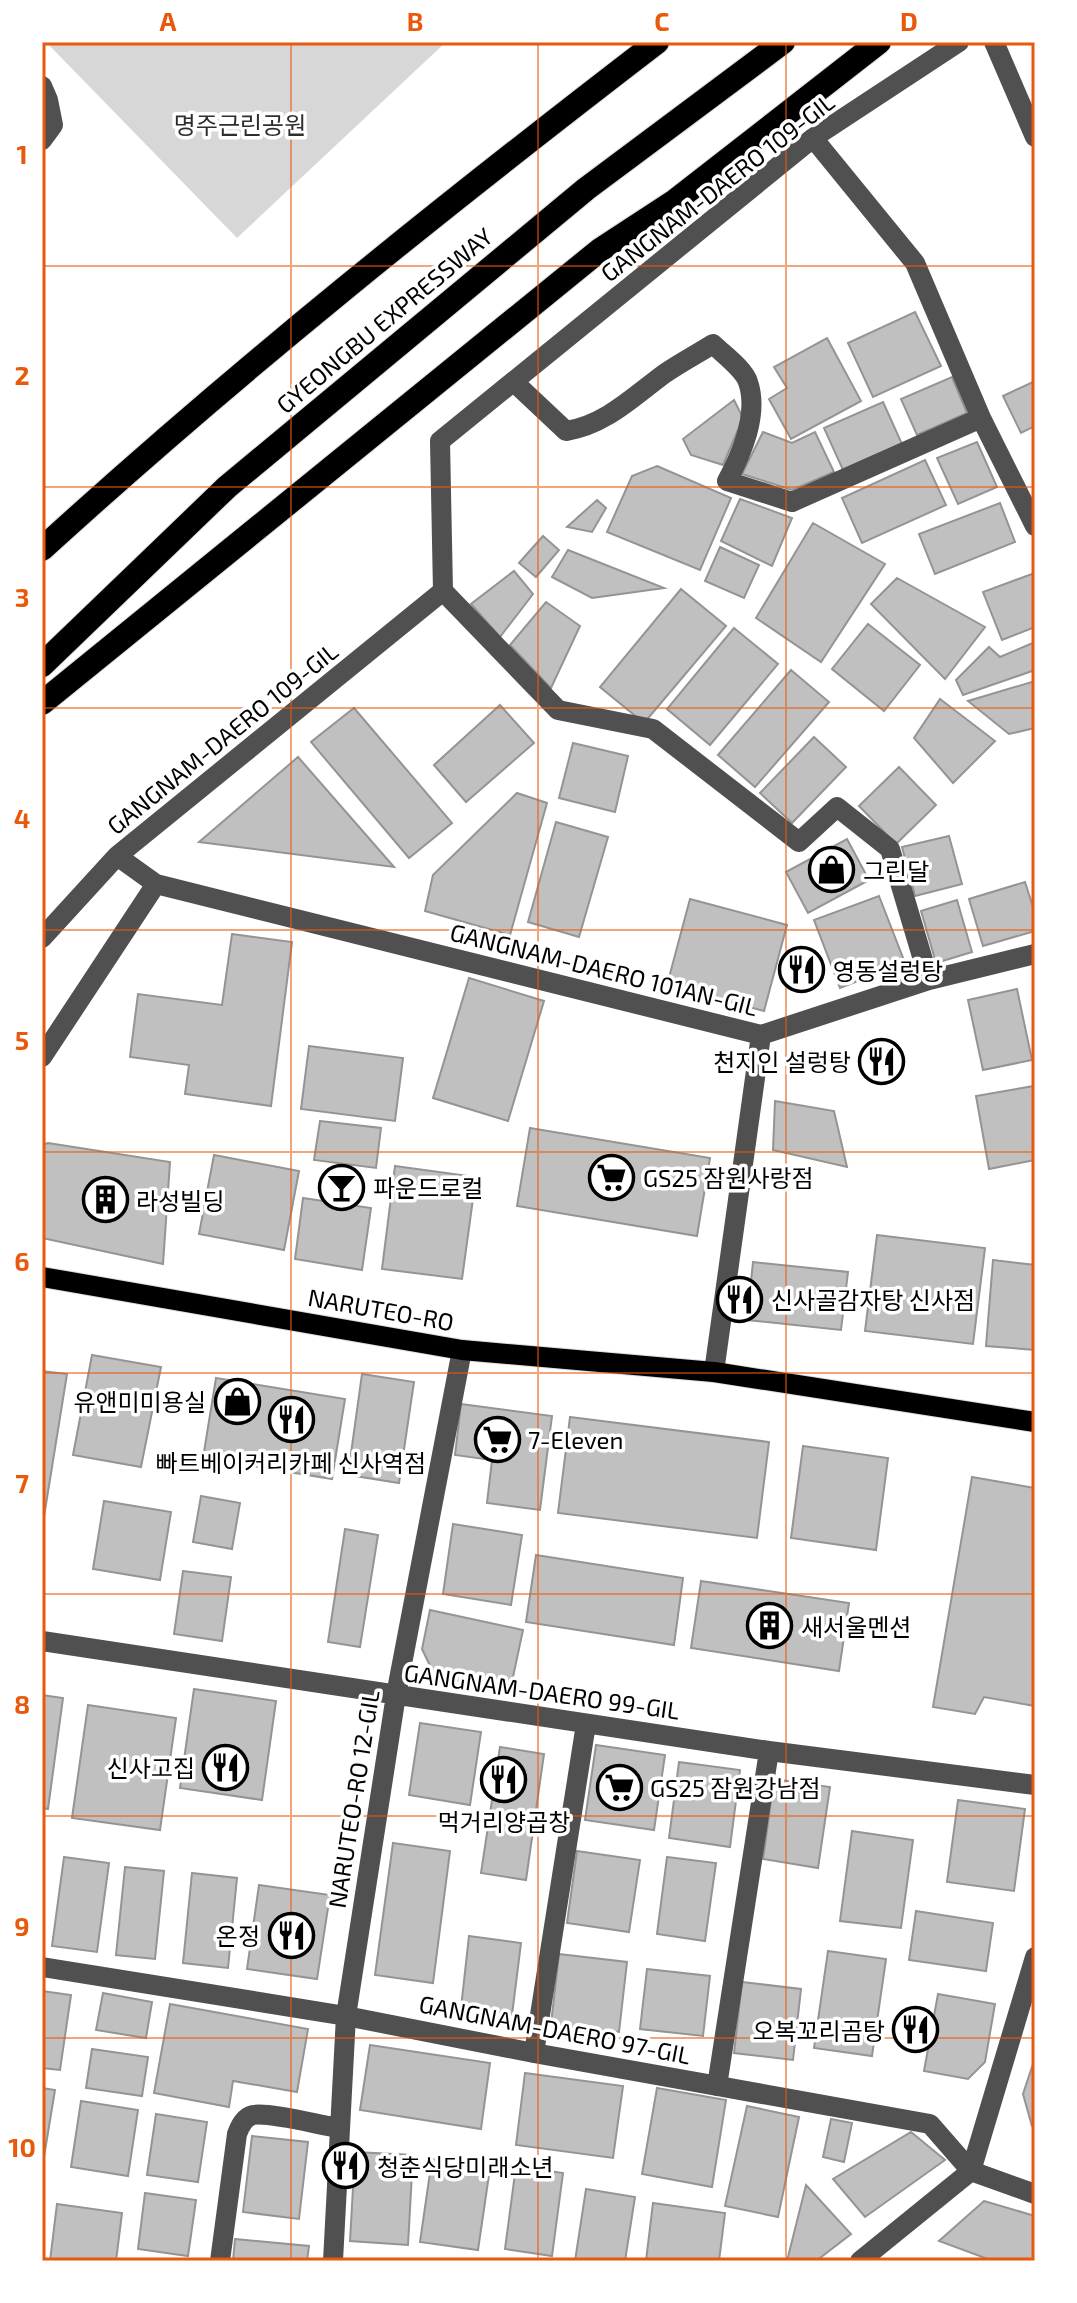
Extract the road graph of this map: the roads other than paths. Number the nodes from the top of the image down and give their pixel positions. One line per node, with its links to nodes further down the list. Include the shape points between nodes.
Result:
1 (657, 42): 13 (highway, GYEONGBU EXPRESSWAY, via 160,442)
2 (783, 42): 15 (highway, GYEONGBU EXPRESSWAY, via 586,189 227,487)
3 (879, 42): 16 (highway, via 675,201 600,250)
4 (959, 42): 8 (street, GANGNAM-DAERO 109-GIL)
5 (994, 42): 7 (street)
6 (42, 86): 9 (street, via 53,125)
7 (1035, 137)
8 (813, 138): 10 (street, GANGNAM-DAERO 109-GIL); 11 (street, via 915,263)
9 (42, 140)
10 (515, 383): 11 (street, via 566,431 582,429 713,344 748,379 752,410 727,481 792,502); 14 (street, GANGNAM-DAERO 109-GIL, via 440,441)
11 (981, 418): 12 (street)
12 (1035, 526)
13 (42, 549)
14 (443, 591): 17 (street, GANGNAM-DAERO 109-GIL); 21 (street, via 558,710 653,729 799,842 837,807 890,849)
15 (42, 665)
16 (42, 703)
17 (117, 856): 18 (street, GANGNAM-DAERO 109-GIL); 19 (street)
18 (156, 884): 22 (street, GANGNAM-DAERO 101AN-GIL); 23 (street)
19 (42, 938)
20 (1035, 954): 21 (street, GANGNAM-DAERO 101AN-GIL)
21 (929, 980): 22 (street, GANGNAM-DAERO 101AN-GIL)
22 (761, 1035): 26 (street)
23 (42, 1057)
24 (42, 1277): 25 (main road, NARUTEO-RO)
25 (462, 1350): 26 (main road, NARUTEO-RO); 29 (street, NARUTEO-RO 12-GIL)
26 (714, 1372): 27 (main road, NARUTEO-RO)
27 (1035, 1422)
28 (42, 1641): 29 (street, GANGNAM-DAERO 99-GIL)
29 (396, 1695): 30 (street, GANGNAM-DAERO 99-GIL); 35 (street, NARUTEO-RO 12-GIL)
30 (586, 1724): 31 (street, GANGNAM-DAERO 99-GIL); 36 (street)
31 (769, 1751): 32 (street, GANGNAM-DAERO 99-GIL); 37 (street)
32 (1035, 1785)
33 (1035, 1957): 39 (street)
34 (42, 1967): 35 (street, GANGNAM-DAERO 97-GIL)
35 (346, 2016): 36 (street, GANGNAM-DAERO 97-GIL); 38 (street, NARUTEO-RO 12-GIL)
36 (534, 2053): 37 (street, GANGNAM-DAERO 97-GIL)
37 (717, 2086): 39 (street, GANGNAM-DAERO 97-GIL, via 930,2124)
38 (339, 2128): 41 (street, via 264,2116 244,2120 237,2134); 42 (street, NARUTEO-RO 12-GIL)
39 (971, 2171): 40 (street, GANGNAM-DAERO 97-GIL); 43 (street)
40 (1035, 2194)
41 (220, 2261)
42 (333, 2261)
43 (860, 2261)

